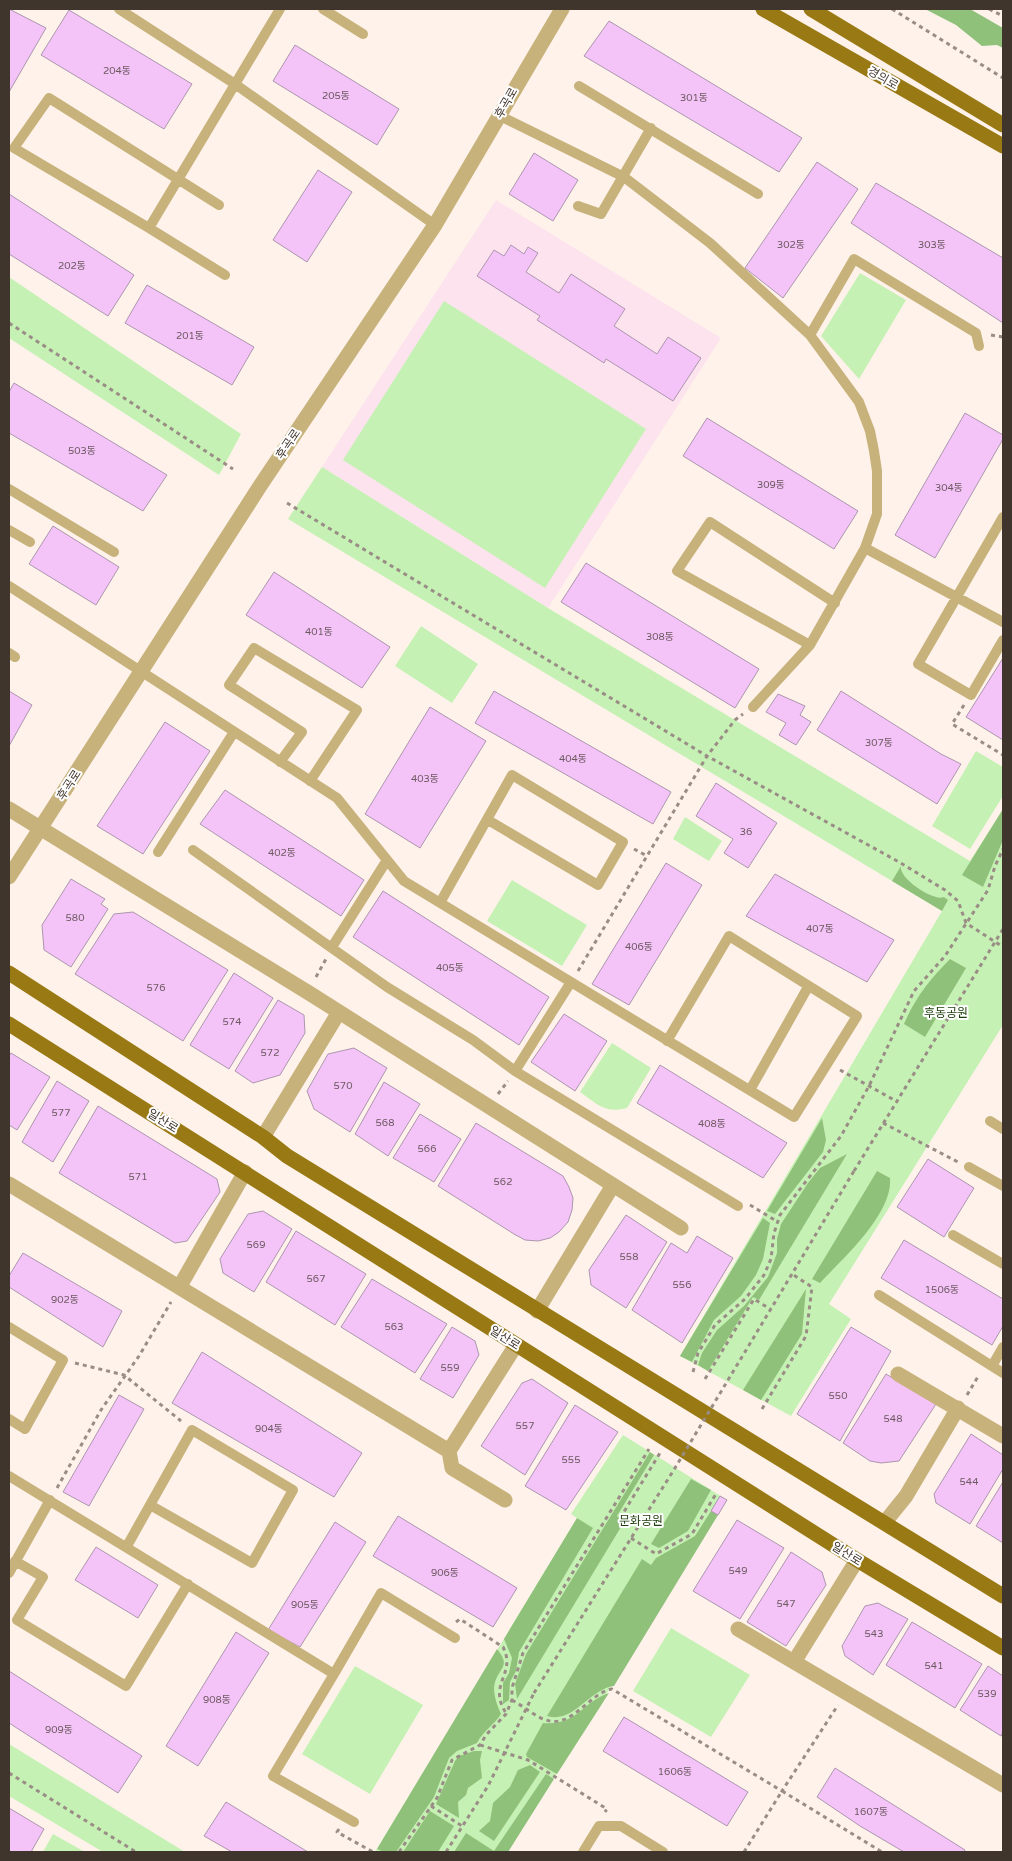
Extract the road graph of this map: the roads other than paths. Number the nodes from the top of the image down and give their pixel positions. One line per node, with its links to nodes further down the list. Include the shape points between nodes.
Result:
1 (119, 9): 8 (lane)
2 (280, 9): 8 (lane)
3 (322, 9): 7 (lane)
4 (562, 9): 10 (street, 후곡로)
5 (763, 9): 13 (main road, 경의로)
6 (811, 9): 11 (main road, 경의로)
7 (363, 34)
8 (236, 84): 15 (lane); 19 (lane)
9 (579, 86): 12 (lane)
10 (498, 115): 14 (lane); 19 (street, 후곡로)
11 (1003, 125)
12 (652, 128): 14 (lane); 16 (lane)
13 (1003, 146)
14 (624, 177): 18 (lane, via 601,214); 22 (lane, via 710,242)
15 (178, 178): 17 (lane); 20 (lane); 20 (lane, via 49,98 14,148)
16 (758, 194)
17 (220, 205)
18 (578, 206)
19 (435, 225): 36 (street, 후곡로)
20 (149, 228): 21 (lane)
21 (225, 275)
22 (810, 335): 23 (lane, via 854,259 976,333); 28 (lane, via 859,402 870,430 878,492 877,514)
23 (979, 346)
24 (9, 489): 29 (lane)
25 (1003, 517): 31 (lane)
26 (9, 530): 27 (lane)
27 (30, 542)
28 (865, 548): 31 (lane); 32 (lane)
29 (114, 552)
30 (9, 586): 36 (lane)
31 (957, 597): 33 (lane); 34 (lane, via 918,664 971,695)
32 (835, 603): 35 (lane); 35 (lane, via 710,522 677,571)
33 (1003, 622)
34 (1003, 640)
35 (810, 645): 37 (lane)
36 (140, 671): 38 (lane); 43 (street, 후곡로)
37 (754, 707)
38 (234, 732): 39 (lane); 45 (lane)
39 (280, 762): 40 (lane); 40 (lane, via 302,732 229,685 254,648 357,710)
40 (310, 781): 46 (lane, via 338,798)
41 (9, 809): 43 (street)
42 (488, 820): 42 (lane, via 512,776 623,842 598,885); 48 (lane)
43 (41, 828): 47 (street, 후곡로); 53 (street)
44 (193, 850): 49 (lane)
45 (158, 852)
46 (387, 860): 48 (lane, via 404,881); 49 (lane)
47 (9, 877)
48 (440, 902): 51 (lane)
49 (332, 947): 56 (lane)
50 (9, 973): 60 (main road)
51 (571, 982): 55 (lane); 56 (lane)
52 (808, 987): 55 (lane, via 728,936); 57 (lane); 57 (lane, via 857,1016 794,1116)
53 (340, 1012): 60 (street); 64 (street)
54 (9, 1024): 62 (main road, 일산로)
55 (668, 1041): 57 (lane)
56 (516, 1071): 66 (lane)
57 (750, 1090)
58 (990, 1121): 59 (lane)
59 (1003, 1129)
60 (263, 1137): 72 (main road, via 288,1156)
61 (969, 1167): 65 (lane)
62 (245, 1172): 70 (street); 74 (main road, 일산로)
63 (9, 1184): 70 (street)
64 (613, 1185): 67 (street); 72 (street)
65 (1003, 1186)
66 (738, 1206)
67 (682, 1228)
68 (953, 1235): 69 (lane)
69 (1003, 1264)
70 (180, 1286): 82 (street)
71 (879, 1295): 76 (lane)
72 (538, 1311): 87 (main road)
73 (9, 1327): 80 (lane, via 63,1360 25,1429)
74 (516, 1344): 82 (street); 89 (main road, 일산로)
75 (1003, 1347): 76 (lane)
76 (992, 1366): 77 (lane)
77 (1003, 1373)
78 (898, 1374): 79 (street)
79 (958, 1408): 81 (street); 87 (street, via 906,1496)
80 (9, 1420)
81 (1003, 1436)
82 (449, 1451): 85 (street, via 452,1468)
83 (9, 1476): 84 (lane)
84 (50, 1500): 88 (lane); 90 (lane)
85 (505, 1500)
86 (150, 1505): 86 (lane, via 252,1563 293,1490 192,1430); 88 (lane)
87 (885, 1522): 93 (main road)
88 (127, 1546): 92 (lane)
89 (857, 1560): 96 (main road, 일산로); 97 (street)
90 (15, 1561): 91 (lane); 92 (lane, via 43,1577 17,1620 126,1686)
91 (9, 1572)
92 (188, 1584): 98 (lane)
93 (1003, 1596)
94 (738, 1629): 97 (street)
95 (452, 1635): 98 (lane, via 381,1593)
96 (1003, 1648)
97 (794, 1662): 99 (street)
98 (334, 1674): 100 (lane, via 273,1776)
99 (1003, 1785)
100 (354, 1822)
101 (646, 1848): 102 (lane, via 622,1826 599,1826); 103 (lane)
102 (584, 1852)
103 (663, 1852)

